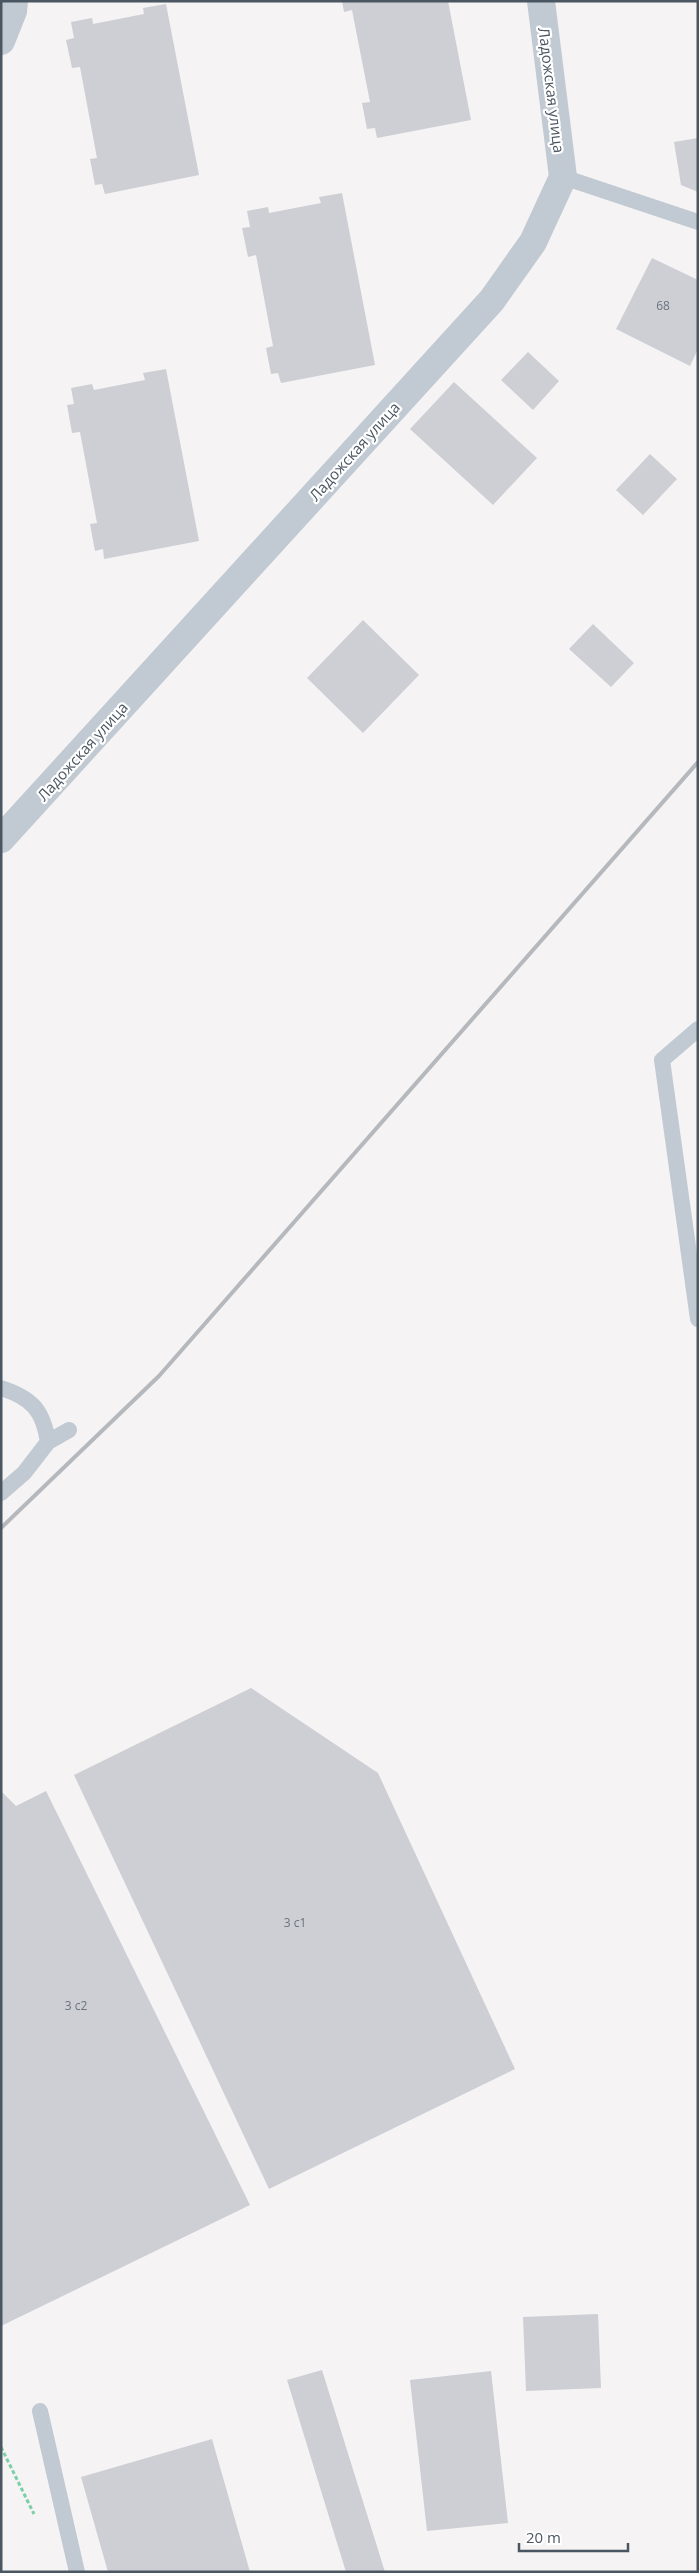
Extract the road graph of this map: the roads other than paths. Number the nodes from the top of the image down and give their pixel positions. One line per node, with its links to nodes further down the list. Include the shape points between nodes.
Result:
1 (14, 1): 3 (street)
2 (540, 1): 4 (street, Ладожская улица)
3 (1, 41)
4 (563, 177): 5 (lane); 6 (street, Ладожская улица, via 533,242 492,300)
5 (698, 222)
6 (1, 839)
7 (698, 1029): 8 (lane, via 662,1060)
8 (698, 1319)
9 (1, 1388): 11 (lane, via 22,1395 44,1419)
10 (69, 1430): 11 (lane)
11 (48, 1442): 12 (lane, via 24,1473)
12 (1, 1492)
13 (40, 2412): 14 (lane)
14 (77, 2572)

